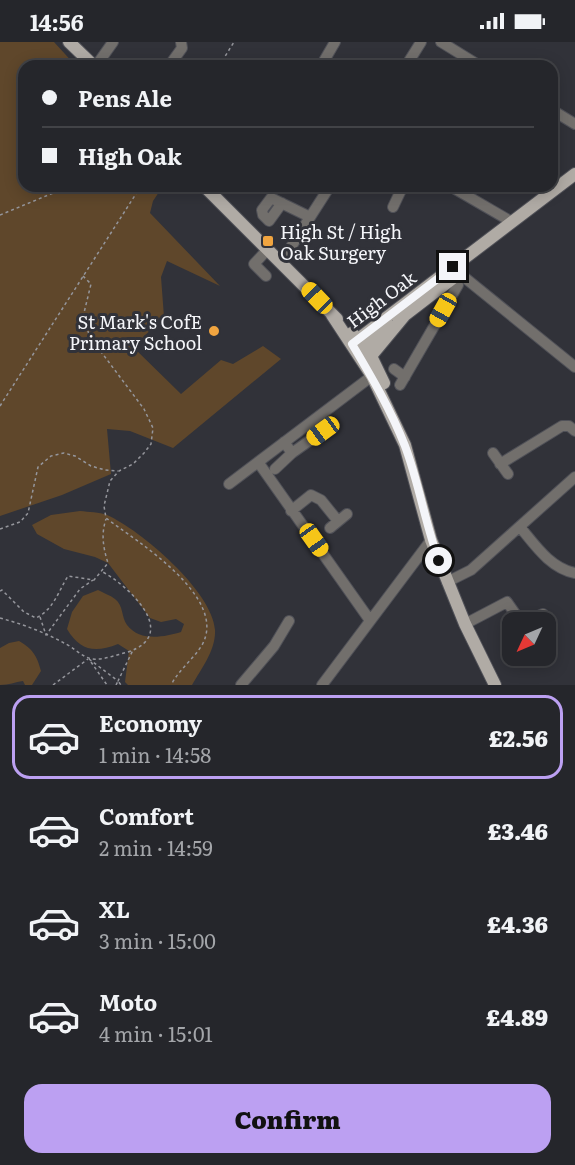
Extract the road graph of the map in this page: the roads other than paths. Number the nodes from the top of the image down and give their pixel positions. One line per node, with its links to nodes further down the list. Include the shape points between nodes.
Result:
1 (69, 42): 7 (main road)
2 (113, 42): 8 (street)
3 (181, 42): 9 (street, via 182,48)
4 (335, 42): 10 (street)
5 (421, 42): 11 (street)
6 (441, 42): 12 (street)
7 (88, 60)
8 (100, 60)
9 (173, 60)
10 (324, 60)
11 (410, 60)
12 (470, 60)
13 (558, 114): 14 (street)
14 (575, 124)
15 (575, 174): 16 (main road, High Oak)
16 (558, 187)
17 (210, 192): 26 (main road)
18 (326, 192): 24 (street)
19 (400, 192): 23 (street)
20 (460, 192): 25 (street)
21 (551, 192): 25 (main road, High Oak)
22 (282, 203): 24 (street)
23 (393, 207)
24 (310, 217): 27 (street)
25 (512, 222): 28 (main road, High Oak)
26 (268, 249): 27 (main road); 29 (street, via 254,264)
27 (282, 261): 32 (main road)
28 (458, 272): 30 (main road, High Oak); 31 (street); 33 (street)
29 (266, 276)
30 (425, 293): 31 (street); 32 (main road, High Oak); 32 (main road, High Oak, via 405,315)
31 (443, 310): 34 (street, via 402,381)
32 (360, 346): 35 (main road); 39 (main road, via 402,422)
33 (575, 367)
34 (394, 369)
35 (372, 376): 38 (street); 39 (main road)
36 (323, 431): 40 (street)
37 (575, 431): 43 (street, via 562,426)
38 (284, 442): 40 (street); 42 (street)
39 (405, 445): 51 (main road)
40 (292, 453): 44 (street)
41 (493, 453): 43 (street)
42 (258, 462): 47 (street); 48 (street)
43 (500, 464): 45 (street)
44 (275, 469)
45 (508, 474)
46 (575, 477): 50 (street)
47 (229, 484)
48 (291, 511): 49 (street, via 311,495 321,500); 55 (street)
49 (338, 521)
50 (520, 526): 52 (street, via 550,561); 53 (street, via 471,570)
51 (431, 540): 53 (main road); 55 (street)
52 (575, 573)
53 (447, 582): 57 (main road)
54 (515, 612): 57 (street, via 507,602)
55 (369, 619): 59 (street)
56 (289, 621): 58 (street)
57 (465, 624): 60 (main road)
58 (241, 685)
59 (322, 685)
60 (495, 685)

